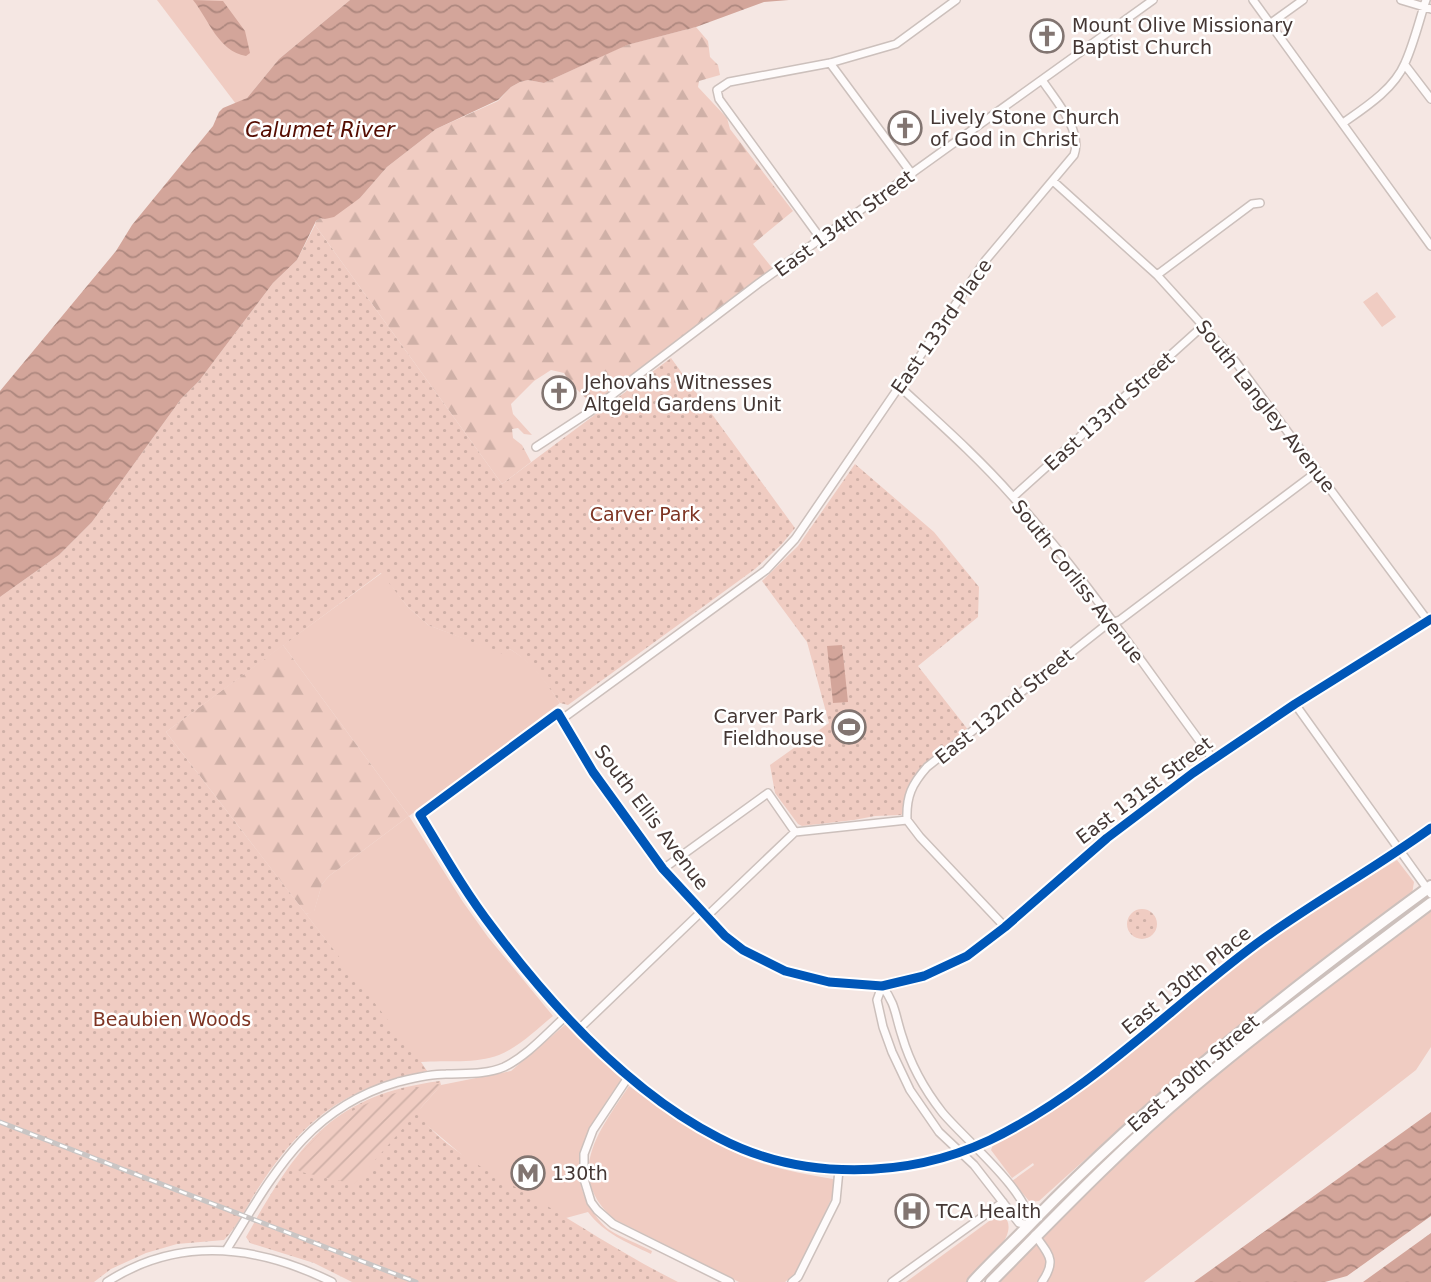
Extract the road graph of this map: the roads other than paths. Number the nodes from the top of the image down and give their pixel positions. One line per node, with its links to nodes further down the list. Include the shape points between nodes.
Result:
1 (956, 0): 8 (street, via 896,44)
2 (1153, 0): 10 (street, East 134th Street)
3 (1254, 0): 7 (street)
4 (1303, 0): 7 (street)
5 (1401, 0): 6 (street)
6 (1427, 5): 9 (street)
7 (1271, 23): 12 (street)
8 (830, 63): 13 (street); 16 (street, via 729,82 717,90 719,99)
9 (1405, 65): 11 (street); 12 (street, via 1383,92)
10 (1042, 80): 13 (street, East 134th Street); 14 (street, East 133rd Place, via 1072,128 1076,143 1070,162)
11 (1431, 99)
12 (1343, 123): 17 (street)
13 (912, 174): 16 (street, East 134th Street)
14 (1053, 181): 18 (street, South Langley Avenue); 20 (street, East 133rd Place, via 985,261)
15 (1260, 203): 18 (street, via 1252,204)
16 (821, 239): 21 (street, East 134th Street)
17 (1431, 246)
18 (1157, 275): 19 (street, South Langley Avenue)
19 (1204, 325): 22 (street, South Langley Avenue); 23 (street, East 133rd Street)
20 (899, 386): 23 (street, South Corliss Avenue); 27 (street, East 133rd Place, via 795,539 766,570)
21 (536, 447)
22 (1318, 471): 24 (street, South Langley Avenue); 25 (street, East 132nd Street, via 1121,620)
23 (1013, 497): 25 (street, South Corliss Avenue)
24 (1430, 620): 26 (street, East 131st Street)
25 (1112, 622): 28 (street, South Corliss Avenue); 29 (street, East 132nd Street, via 927,767 910,791)
26 (1294, 704): 28 (street, East 131st Street); 32 (street)
27 (560, 716): 33 (street, South Ellis Avenue, via 593,772); 39 (street, East 130th Place, via 420,815 492,928)
28 (1213, 759): 37 (street, East 131st Street, via 1113,834)
29 (907, 820): 31 (street); 37 (street)
30 (1431, 828): 32 (street, East 130th Place)
31 (795, 832): 33 (street, via 768,793); 36 (street)
32 (1399, 851): 34 (street); 42 (street, East 130th Place, via 1259,942 1097,1074)
33 (663, 869): 36 (street, South Ellis Avenue)
34 (1430, 890): 46 (main road, East 130th Street, via 1182,1079 1078,1174)
35 (1431, 903): 47 (main road, East 130th Street, via 1189,1091)
36 (703, 914): 38 (street, South Ellis Avenue, via 743,950 785,971 829,982); 40 (street)
37 (1005, 927): 38 (street, East 131st Street, via 947,967)
38 (882, 986): 42 (street, via 893,1001 901,1035 926,1087 944,1114); 43 (street, via 877,1000 897,1065 920,1106)
39 (566, 1016): 40 (street, East 130th Place); 48 (street, via 504,1067 412,1078 336,1111 295,1146)
40 (579, 1029): 41 (street, East 130th Place)
41 (629, 1076): 44 (street, East 130th Place, via 720,1139 786,1161); 51 (street, via 587,1142 586,1190 597,1210 614,1224)
42 (976, 1146): 43 (street, East 130th Place); 46 (street, via 1030,1215)
43 (959, 1152): 44 (street, East 130th Place, via 906,1166); 45 (street)
44 (839, 1170): 52 (street, via 831,1212)
45 (1003, 1202): 46 (street, via 1019,1223); 53 (street)
46 (1030, 1225): 47 (street); 54 (main road, East 130th Street)
47 (1036, 1236): 55 (main road, East 130th Street); 56 (street, via 1051,1262)
48 (227, 1249): 49 (street, via 161,1257); 50 (street, via 282,1262)
49 (107, 1282)
50 (332, 1282)
51 (730, 1282)
52 (792, 1282)
53 (892, 1282)
54 (973, 1282)
55 (992, 1282)
56 (1042, 1282)

